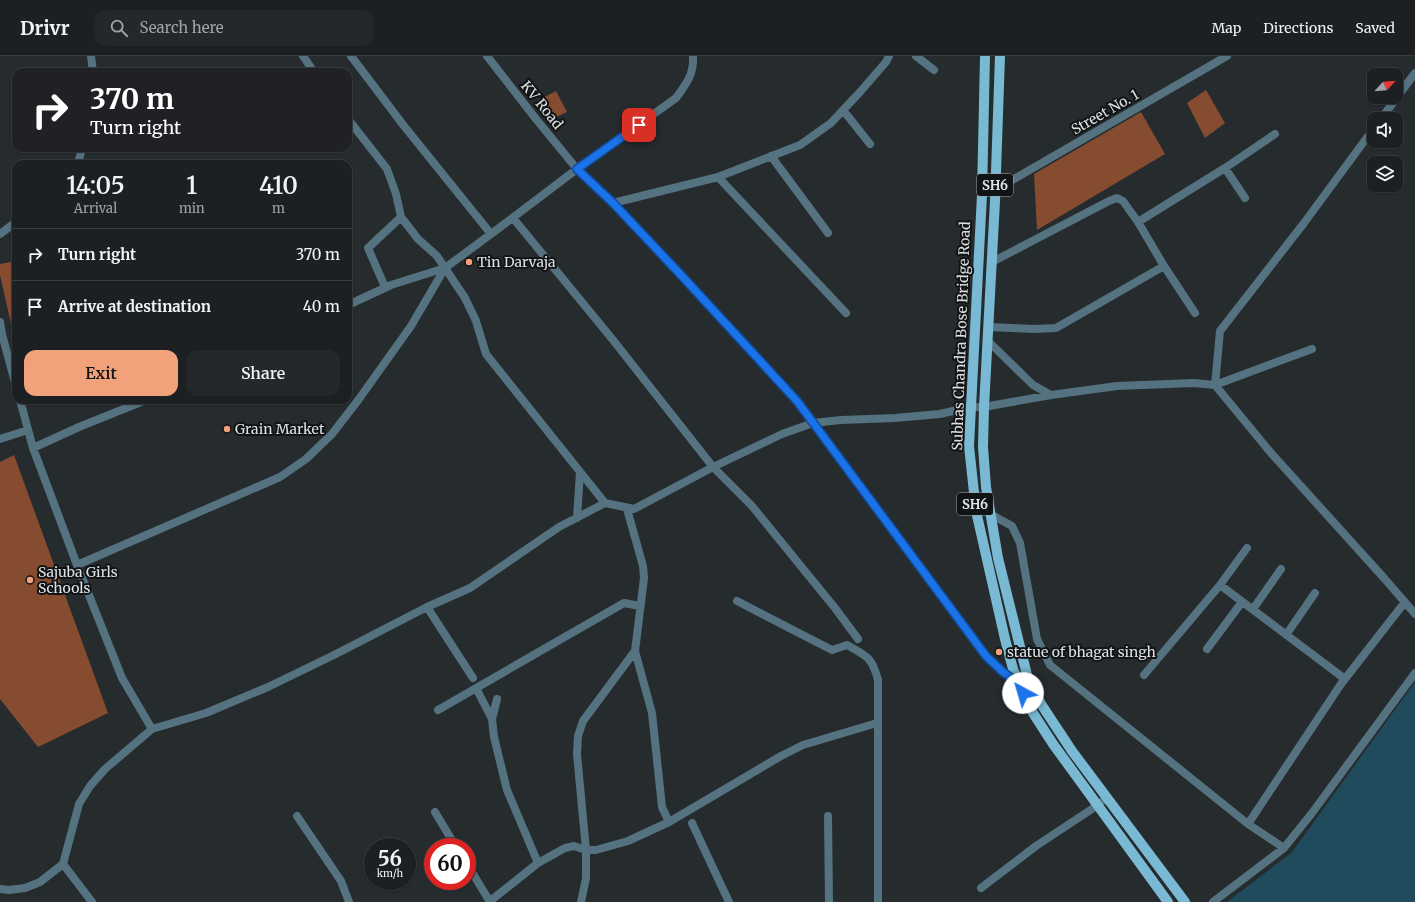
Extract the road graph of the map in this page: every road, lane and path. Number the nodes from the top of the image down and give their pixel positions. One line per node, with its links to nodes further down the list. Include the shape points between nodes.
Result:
1 (91, 56): 11 (street)
2 (303, 56): 12 (street)
3 (351, 56): 34 (street)
4 (487, 56): 23 (street, KV Road)
5 (693, 56): 23 (street, via 694,67 688,82 676,98)
6 (889, 56): 15 (street)
7 (916, 56): 13 (street)
8 (985, 56): 51 (main road, Subhas Chandra Bose Bridge Road / SH6, via 982,195)
9 (1000, 56): 25 (main road, Subhas Chandra Bose Bridge Road / SH6)
10 (1227, 56): 25 (street, Street No. 1)
11 (93, 68)
12 (311, 68)
13 (934, 70)
14 (1415, 73): 16 (street)
15 (843, 110): 20 (street); 21 (street, via 831,123 800,145)
16 (1386, 112)
17 (352, 124): 28 (street, via 387,169)
18 (1275, 134): 22 (street)
19 (1367, 138): 47 (street, via 1220,331)
20 (870, 144)
21 (771, 156): 24 (street); 32 (street)
22 (1225, 168): 26 (street); 30 (street)
23 (577, 169): 27 (street, KV Road); 29 (street)
24 (718, 177): 27 (street); 40 (street)
25 (995, 190): 35 (main road, Subhas Chandra Bose Bridge Road / SH6)
26 (1246, 198)
27 (613, 203): 53 (street, KV Road, via 792,395)
28 (401, 217): 37 (street); 38 (street, via 368,248)
29 (513, 218): 34 (street); 57 (street)
30 (1138, 222): 35 (street, via 1117,198); 36 (street)
31 (12, 225): 33 (street)
32 (828, 233)
33 (0, 234)
34 (491, 234): 37 (street)
35 (992, 262): 43 (main road, Subhas Chandra Bose Bridge Road / SH6)
36 (1164, 266): 41 (street); 43 (street, via 1056,328)
37 (445, 268): 38 (street); 58 (street, via 465,298 476,321 486,354); 64 (street, via 411,326 359,399 332,434 306,459 280,477)
38 (385, 288): 39 (street)
39 (352, 303)
40 (846, 313)
41 (1195, 313)
42 (0, 325): 46 (street)
43 (988, 327): 44 (main road, Subhas Chandra Bose Bridge Road / SH6)
44 (988, 341): 48 (street, via 1033,385); 52 (main road, Subhas Chandra Bose Bridge Road / SH6)
45 (1312, 349): 47 (street)
46 (12, 371)
47 (1215, 385): 48 (street, via 1194,383 1117,386); 70 (street, via 1271,454)
48 (1051, 395): 52 (street)
49 (21, 404): 54 (street)
50 (136, 404): 56 (street)
51 (970, 407): 52 (street); 53 (street, via 940,414); 83 (main road, Subhas Chandra Bose Bridge Road / SH6, via 969,446 976,511 1005,639)
52 (984, 407): 61 (main road, Subhas Chandra Bose Bridge Road / SH6, via 983,447)
53 (813, 423): 57 (street, via 782,434); 83 (street, KV Road, via 986,656)
54 (28, 430): 55 (street); 56 (street)
55 (0, 440)
56 (34, 448): 64 (street)
57 (713, 466): 60 (street, via 634,509); 76 (street, via 752,506)
58 (580, 472): 59 (street); 62 (street)
59 (605, 503): 60 (street); 62 (street)
60 (627, 509): 71 (street, via 644,572)
61 (990, 514): 85 (main road, Subhas Chandra Bose Bridge Road / SH6, via 1027,675); 98 (street, via 1012,526 1020,543 1037,639 1050,664)
62 (577, 518): 72 (street, via 559,527 470,588)
63 (1247, 548): 66 (street)
64 (77, 565): 90 (street, via 122,678)
65 (1281, 569): 73 (street)
66 (1220, 585): 69 (street); 80 (street)
67 (1315, 593): 75 (street)
68 (736, 601): 89 (street, via 832,650 847,645 867,656 878,680)
69 (1242, 602): 73 (street); 77 (street)
70 (1405, 602): 74 (street); 82 (street)
71 (640, 606): 78 (street); 84 (street, via 624,603)
72 (427, 607): 81 (street); 90 (street, via 268,687 206,713)
73 (1253, 609): 75 (street)
74 (1415, 614)
75 (1286, 635): 82 (street)
76 (858, 639)
77 (1206, 649)
78 (635, 651): 96 (street, via 652,713 662,807); 101 (street, via 583,721 578,736 577,754)
79 (1415, 673): 100 (street)
80 (1144, 675)
81 (473, 678)
82 (1345, 679): 98 (street)
83 (1018, 683): 85 (street, KV Road); 92 (main road, Subhas Chandra Bose Bridge Road / SH6, via 1033,713)
84 (476, 688): 87 (street); 88 (street)
85 (1034, 690): 91 (main road, Subhas Chandra Bose Bridge Road / SH6, via 1072,751)
86 (497, 699): 88 (street)
87 (438, 710)
88 (492, 719): 102 (street, via 507,790)
89 (877, 723): 96 (street, via 803,746 781,756); 113 (street)
90 (152, 729): 103 (street, via 105,769 90,786 79,804)
91 (1107, 796): 92 (street); 115 (main road, Subhas Chandra Bose Bridge Road / SH6)
92 (1098, 805): 105 (street, via 1036,846); 114 (main road, Subhas Chandra Bose Bridge Road / SH6)
93 (435, 812): 99 (street)
94 (297, 816): 108 (street, via 341,881)
95 (828, 816): 112 (street)
96 (669, 822): 101 (street, via 628,841 596,850)
97 (692, 823): 111 (street)
98 (1248, 824): 100 (street)
99 (451, 838)
100 (1284, 848): 116 (street)
101 (586, 850): 102 (street, via 570,846); 110 (street, via 586,878)
102 (538, 863): 109 (street)
103 (63, 864): 106 (street, via 40,882 25,888); 107 (street)
104 (476, 879): 109 (street)
105 (981, 888)
106 (0, 889)
107 (92, 902)
108 (349, 902)
109 (490, 902)
110 (581, 902)
111 (729, 902)
112 (829, 902)
113 (878, 902)
114 (1168, 902)
115 (1185, 902)
116 (1213, 902)

